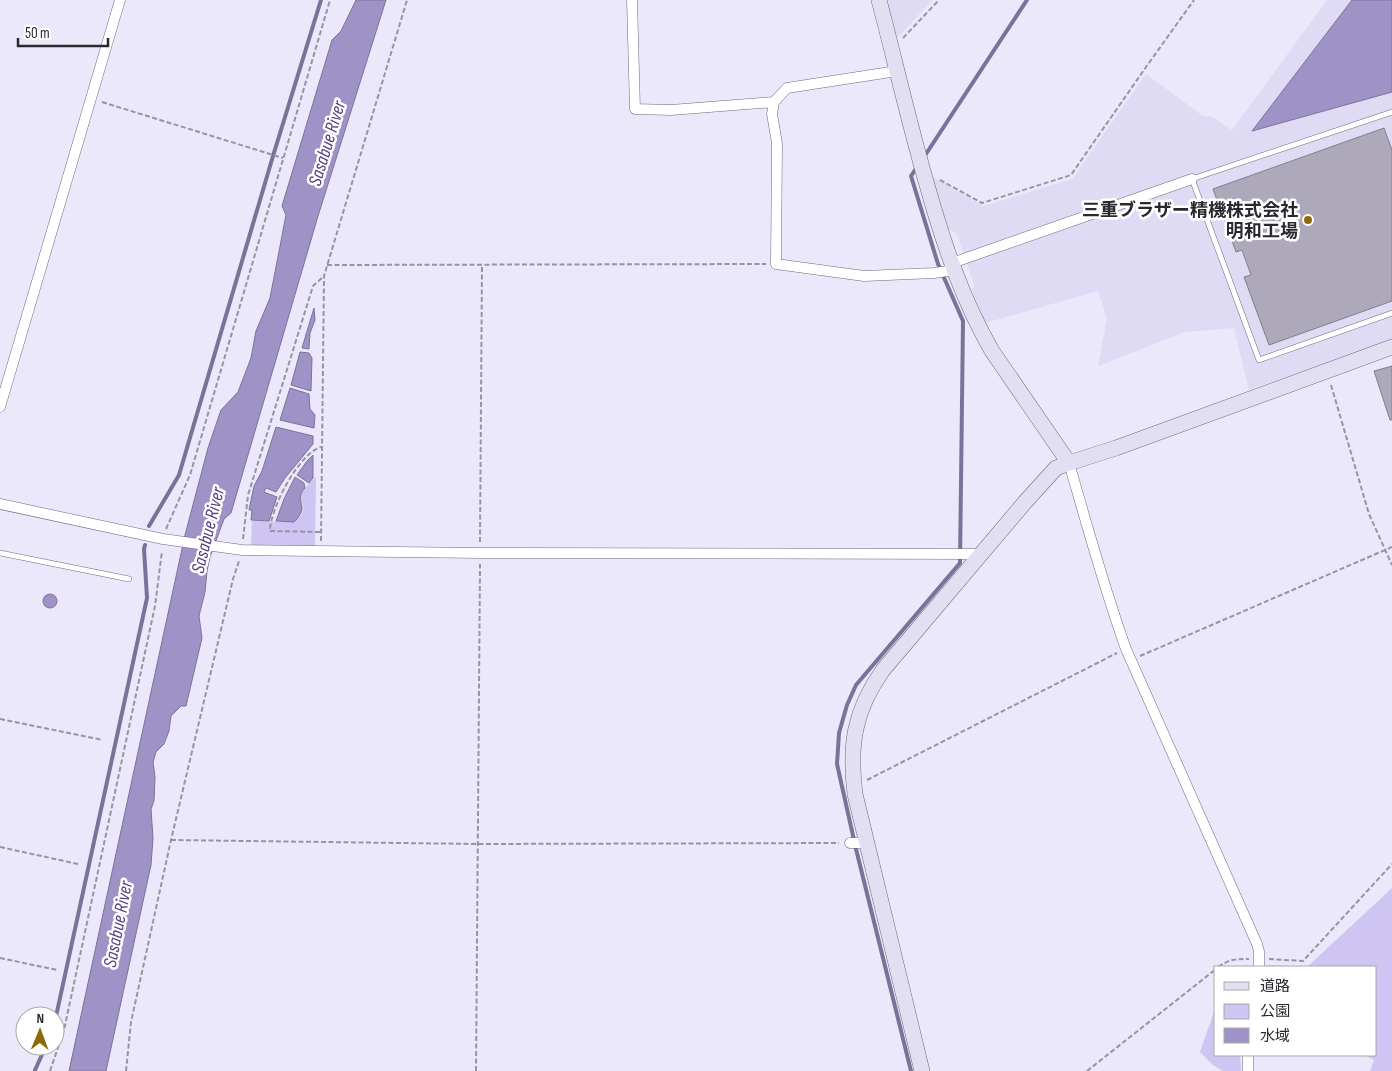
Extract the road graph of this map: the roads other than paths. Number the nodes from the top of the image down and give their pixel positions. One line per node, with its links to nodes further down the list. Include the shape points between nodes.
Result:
1 (120, 0): 11 (street)
2 (632, 0): 5 (street, via 635,109 671,110)
3 (879, 0): 4 (street)
4 (897, 71): 5 (street, via 787,88); 8 (street)
5 (774, 102): 8 (street, via 776,264 864,276 934,273)
6 (1392, 112): 7 (lane)
7 (1192, 179): 8 (street); 9 (lane, via 1259,360)
8 (951, 268): 12 (street, via 992,351)
9 (1392, 313)
10 (1392, 347): 12 (street)
11 (0, 407)
12 (1068, 463): 15 (street, via 1056,468); 17 (street, via 1126,649 1257,944)
13 (0, 504): 15 (street, via 163,539 240,550)
14 (0, 553): 16 (lane)
15 (968, 554): 19 (street, via 869,692 853,738 852,771 858,843)
16 (129, 579)
17 (1259, 963)
18 (1248, 1056): 20 (street)
19 (922, 1071)
20 (1248, 1071)

